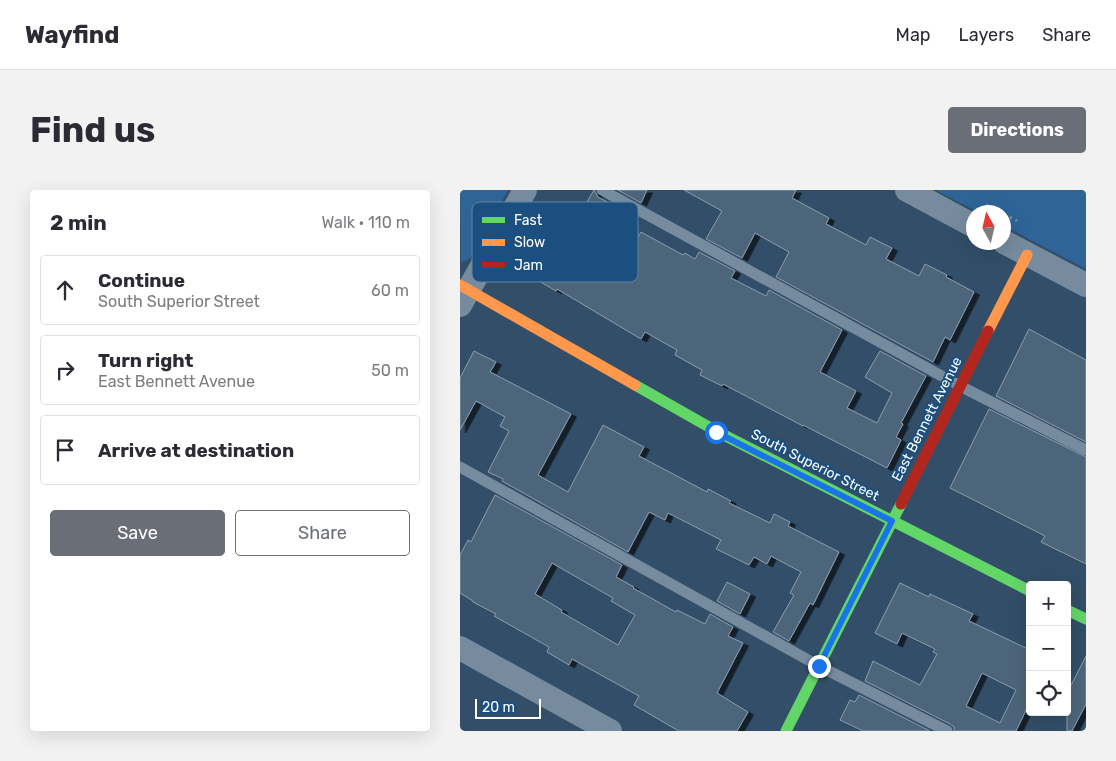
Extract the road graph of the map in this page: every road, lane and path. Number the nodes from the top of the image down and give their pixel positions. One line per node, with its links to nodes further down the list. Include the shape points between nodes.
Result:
1 (525, 190): 4 (street)
2 (602, 190): 5 (lane)
3 (908, 190): 7 (street)
4 (518, 202)
5 (624, 202)
6 (638, 210): 13 (lane)
7 (966, 222)
8 (1011, 246): 9 (street)
9 (1027, 255): 11 (street); 13 (street, East Bennett Avenue)
10 (472, 278): 12 (street)
11 (1086, 285)
12 (463, 293): 16 (street, South Superior Street, via 716,432)
13 (960, 386): 14 (lane); 16 (street, East Bennett Avenue)
14 (1086, 450)
15 (460, 467): 21 (lane)
16 (892, 521): 17 (street, South Superior Street); 21 (street, East Bennett Avenue)
17 (1026, 589)
18 (1071, 612): 19 (street)
19 (1086, 619)
20 (460, 648): 22 (street)
21 (819, 666): 23 (street, East Bennett Avenue); 24 (lane)
22 (610, 731)
23 (786, 731)
24 (947, 731)

